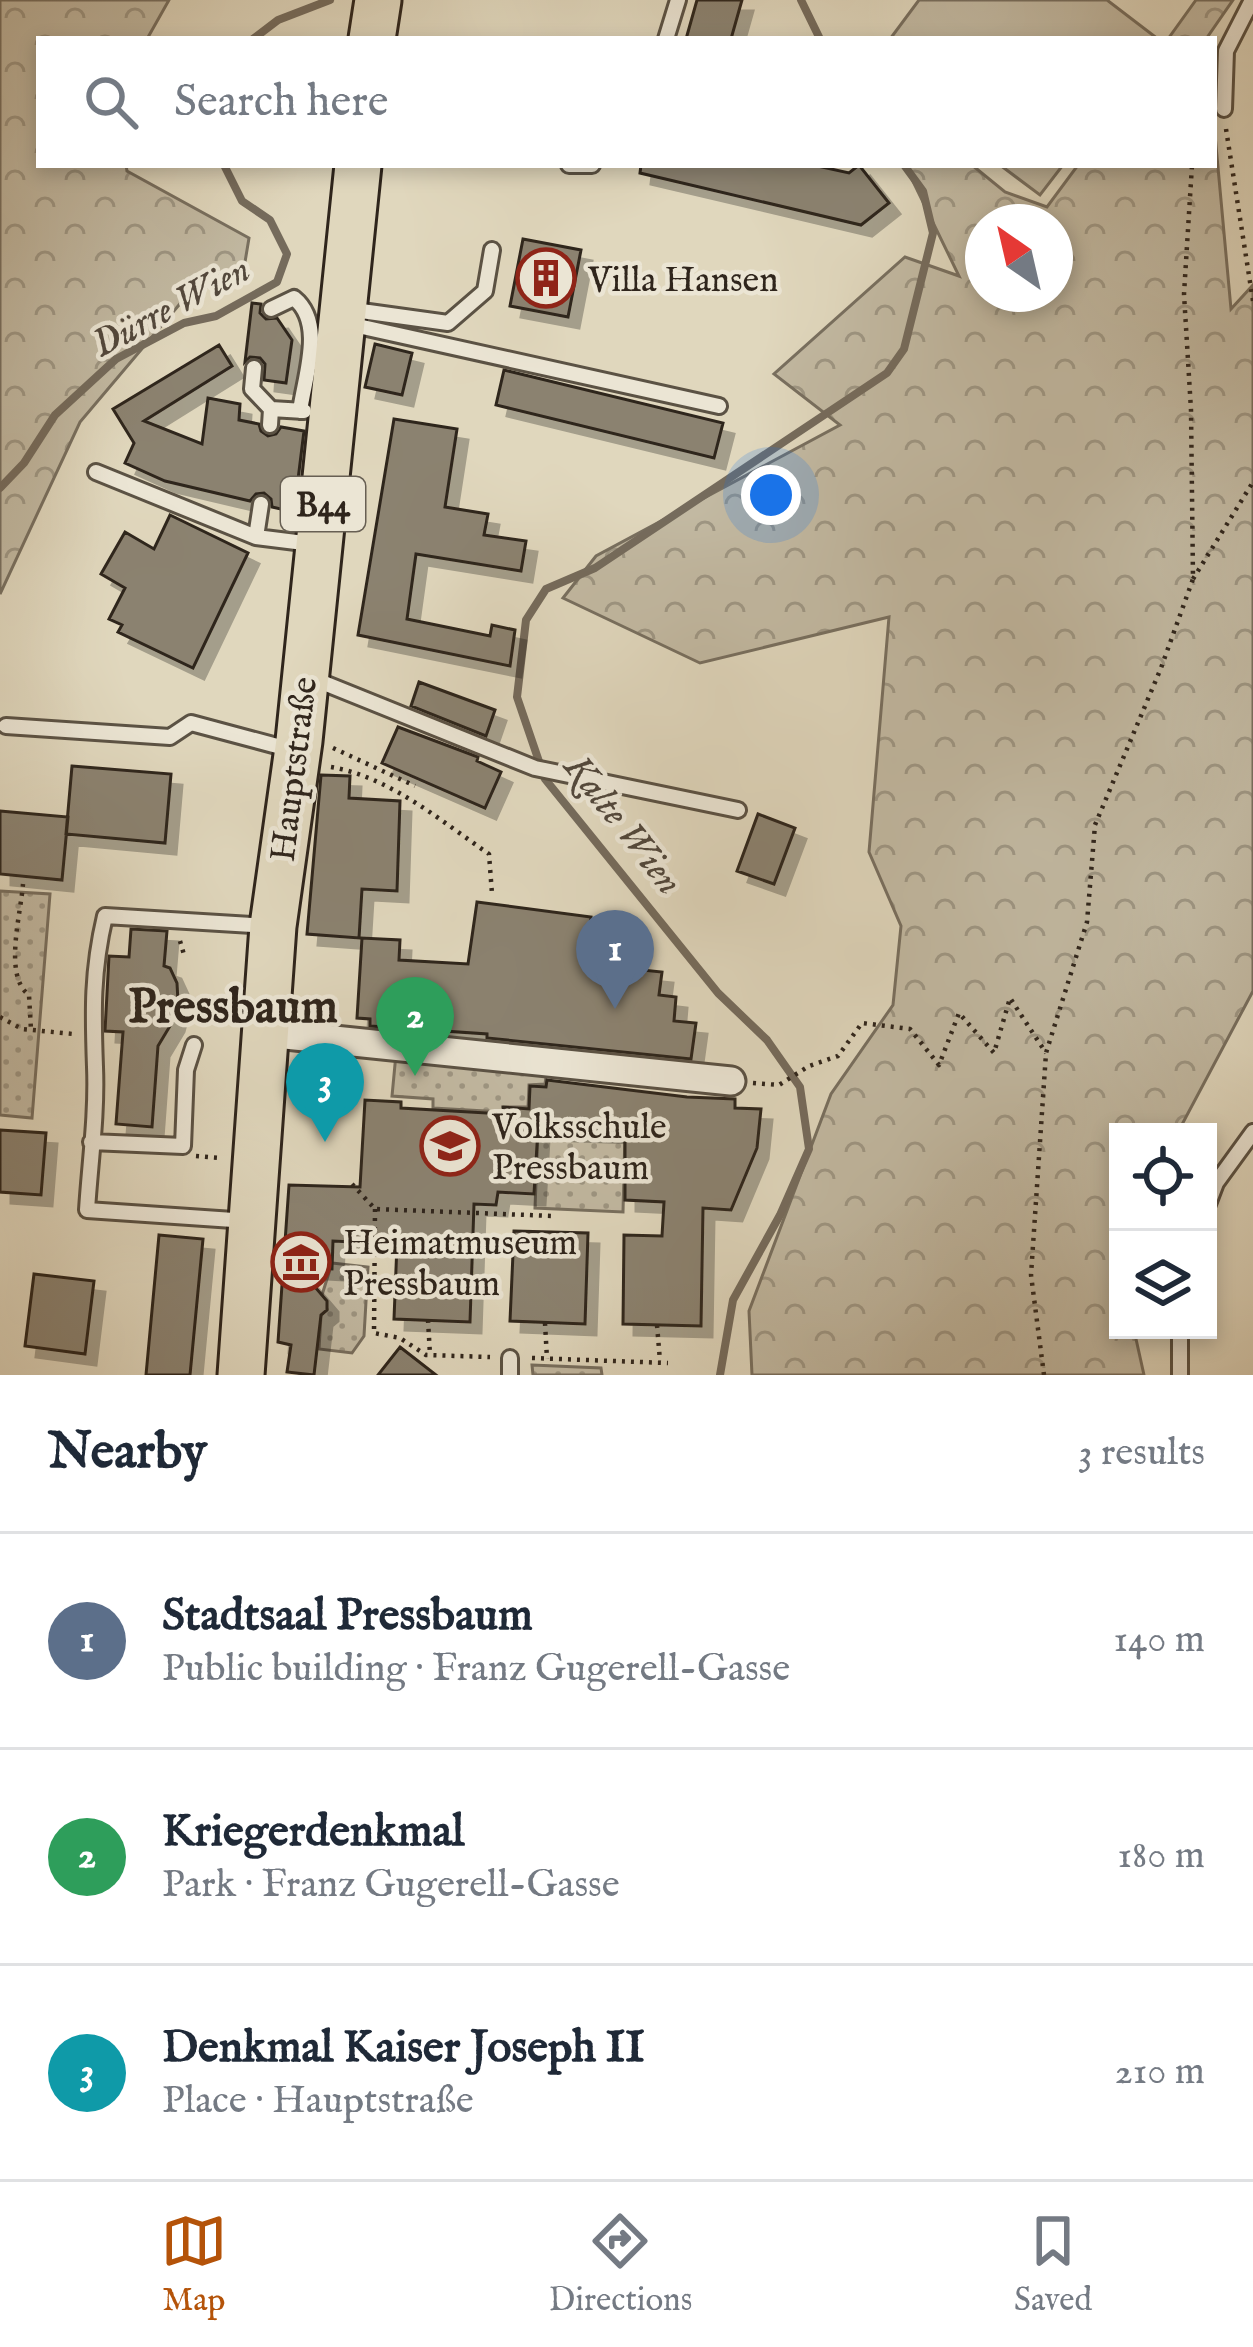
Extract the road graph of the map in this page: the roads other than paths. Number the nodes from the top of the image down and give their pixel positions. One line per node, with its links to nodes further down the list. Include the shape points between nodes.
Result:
1 (678, 0): 3 (lane)
2 (1252, 0): 4 (lane, via 1226,51)
3 (667, 36)
4 (1223, 109)
5 (358, 168): 8 (main road, Hauptstraße / B44)
6 (492, 250): 8 (lane, via 485,290 448,323)
7 (272, 310): 11 (lane, via 294,298 307,309)
8 (344, 316): 10 (lane); 11 (main road, Hauptstraße / B44)
9 (254, 368): 11 (lane, via 252,389 270,417)
10 (719, 406)
11 (317, 412): 15 (main road, Hauptstraße / B44)
12 (96, 472): 14 (lane)
13 (261, 504): 14 (lane)
14 (256, 537): 15 (lane)
15 (318, 545): 16 (main road, Hauptstraße / B44)
16 (303, 675): 18 (main road, Hauptstraße / B44); 19 (lane, via 535,768)
17 (5, 726): 18 (lane, via 170,737 191,723)
18 (298, 751): 20 (main road, Hauptstraße / B44)
19 (738, 810)
20 (273, 926): 21 (main road, Hauptstraße / B44); 25 (lane, via 105,916 94,963)
21 (266, 1033): 23 (street); 27 (main road, Hauptstraße / B44)
22 (194, 1045): 25 (lane, via 184,1146)
23 (731, 1081)
24 (1253, 1132): 26 (lane)
25 (91, 1142): 27 (lane, via 87,1210)
26 (1217, 1182)
27 (250, 1221): 30 (main road, Hauptstraße / B44)
28 (1180, 1339): 32 (lane)
29 (510, 1358): 31 (lane)
30 (241, 1375)
31 (510, 1375)
32 (1180, 1375)

